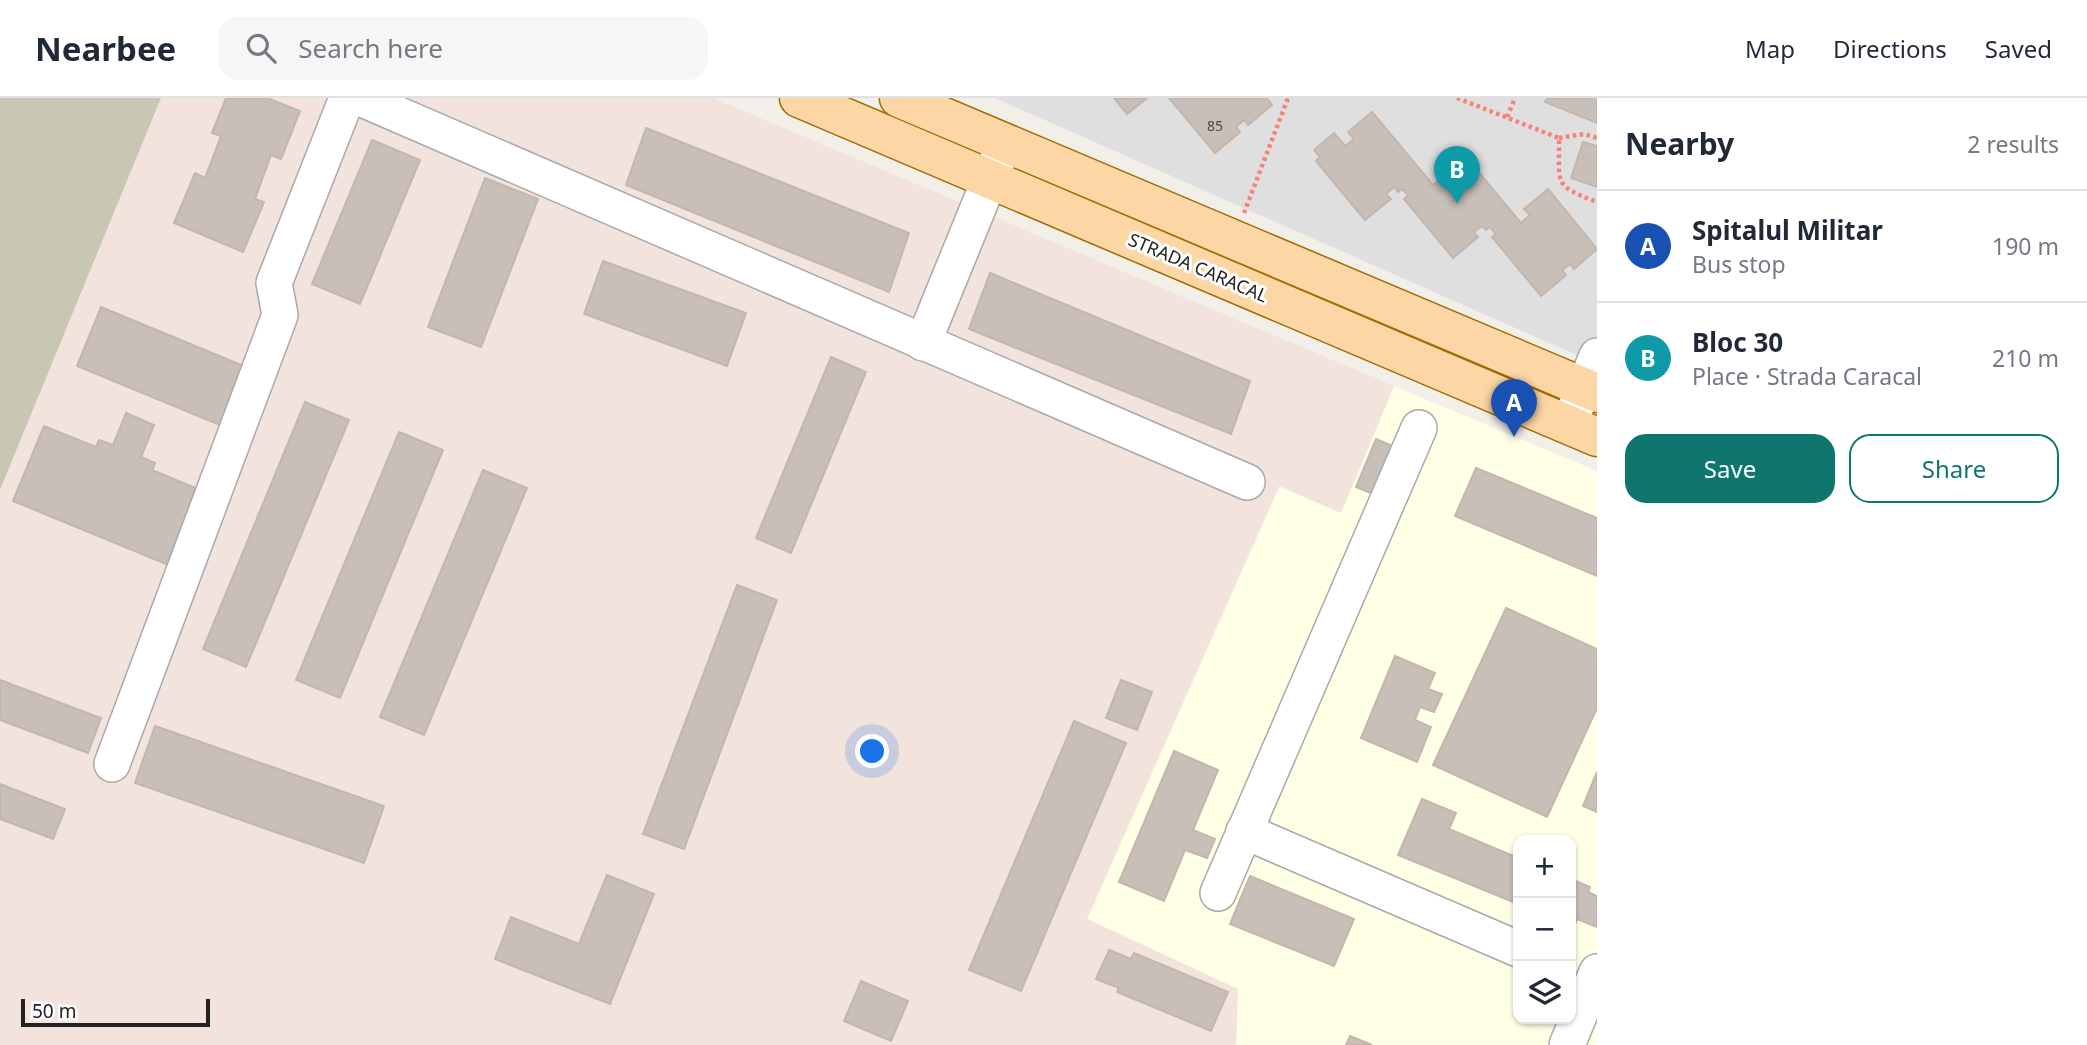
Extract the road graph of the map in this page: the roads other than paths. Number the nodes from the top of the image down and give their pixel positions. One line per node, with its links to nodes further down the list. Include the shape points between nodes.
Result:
1 (347, 98): 13 (street, via 275,283 280,315)
2 (360, 98): 8 (street)
3 (799, 98): 5 (main road, STRADA CARACAL)
4 (900, 98): 5 (street); 6 (main road)
5 (884, 134): 7 (main road, STRADA CARACAL)
6 (1005, 142): 7 (street); 9 (main road, via 1234,239)
7 (990, 178): 8 (street); 11 (main road, STRADA CARACAL)
8 (923, 343): 12 (street)
9 (1593, 379): 11 (street)
10 (1419, 428): 14 (street)
11 (1583, 431)
12 (1247, 482)
13 (112, 764)
14 (1244, 831): 15 (street); 16 (street)
15 (1217, 893)
16 (1513, 947)
17 (1589, 985): 18 (street)
18 (1566, 1045)

